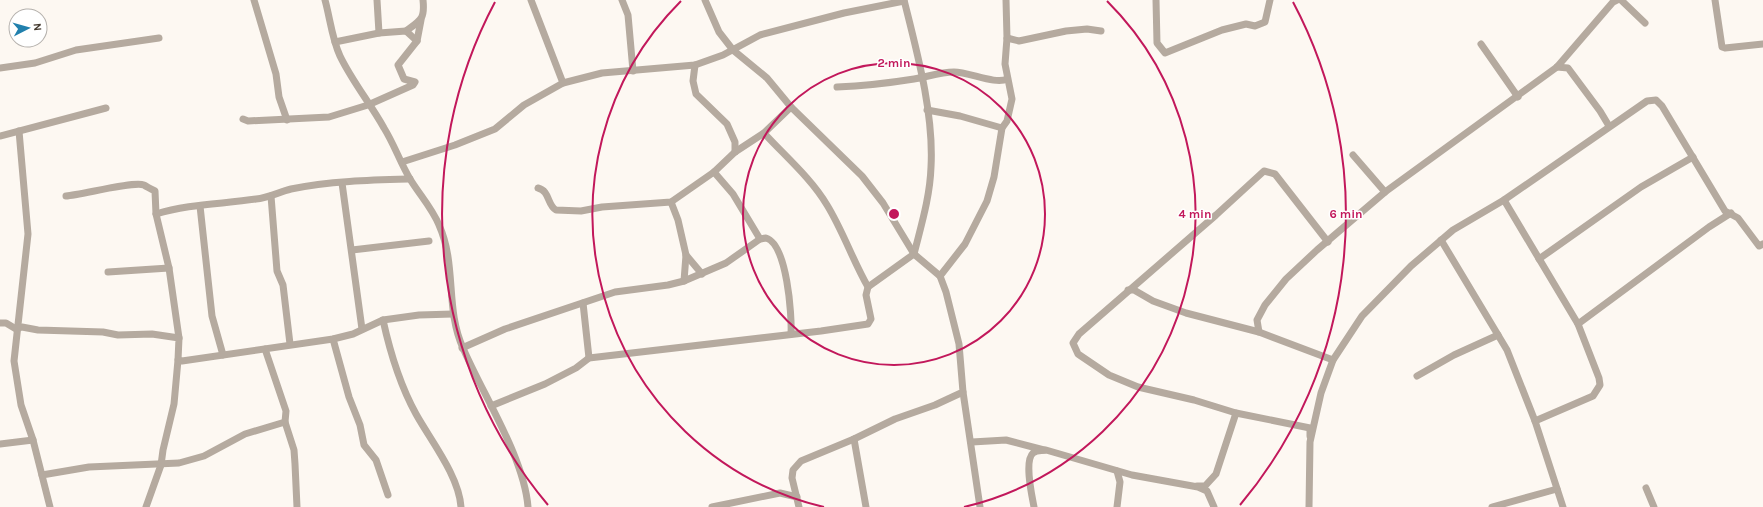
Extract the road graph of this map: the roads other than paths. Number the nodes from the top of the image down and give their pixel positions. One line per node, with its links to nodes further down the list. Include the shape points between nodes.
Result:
1 (254, 0): 43 (street)
2 (325, 0): 23 (street)
3 (377, 0): 19 (street)
4 (423, 0): 15 (street)
5 (531, 0): 35 (street)
6 (622, 0): 32 (street, via 628,15)
7 (705, 0): 26 (street, via 719,32)
8 (904, 0): 26 (street, via 760,35); 33 (street)
9 (1006, 0): 21 (street)
10 (1156, 0): 11 (street, via 1157,43 1165,53 1222,30 1246,24 1255,26 1265,22)
11 (1270, 0)
12 (1617, 0): 27 (street)
13 (1621, 0): 16 (street)
14 (1715, 0): 25 (street, via 1722,46 1725,48)
15 (421, 20): 17 (street); 22 (street)
16 (1645, 23)
17 (406, 31): 19 (street); 22 (street)
18 (1101, 31): 21 (street, via 1066,31 1019,41)
19 (379, 33): 23 (street)
20 (159, 38): 30 (street, via 76,50 35,63)
21 (1006, 38): 34 (street, via 1005,64)
22 (417, 41): 38 (street, via 398,65 404,79 415,82 413,85)
23 (335, 42): 38 (street)
24 (1482, 44): 37 (street)
25 (1763, 44)
26 (733, 50): 28 (street); 39 (street, via 767,78)
27 (1567, 58): 29 (street); 31 (street)
28 (695, 65): 32 (street); 49 (street, via 692,80 696,94 727,124 735,142)
29 (1557, 67): 31 (street); 37 (street)
30 (0, 68)
31 (1568, 68): 44 (street)
32 (633, 71): 35 (street, via 602,73)
33 (922, 78): 34 (street, via 953,72 1002,82); 36 (street, via 887,84); 41 (street)
34 (1008, 79): 45 (street, via 1012,98 1007,121)
35 (563, 82): 52 (street, via 524,105 495,129)
36 (837, 87)
37 (1518, 97): 57 (street)
38 (368, 105): 43 (street, via 329,117); 52 (street, via 384,126)
39 (791, 107): 47 (street); 71 (street, via 862,176 883,203)
40 (106, 108): 46 (street)
41 (927, 110): 45 (street); 71 (street, via 931,146 930,178)
42 (243, 119): 43 (street)
43 (287, 120)
44 (1609, 126): 51 (street, via 1647,101 1656,100); 60 (street)
45 (1002, 128): 77 (street, via 997,164 987,201 965,244)
46 (19, 131): 48 (street); 86 (street, via 28,234)
47 (764, 133): 49 (street); 79 (street, via 826,203)
48 (0, 136)
49 (735, 152): 53 (street)
50 (1353, 155): 57 (street)
51 (1693, 157): 64 (street, via 1725,211); 73 (street, via 1641,187)
52 (402, 162): 54 (street)
53 (714, 172): 61 (street); 65 (street, via 733,194)
54 (410, 179): 55 (street); 82 (street, via 431,208 440,226 451,268)
55 (342, 183): 59 (street, via 292,190); 70 (street)
56 (538, 188): 61 (street, via 546,192 553,209 556,210 580,211)
57 (1385, 192): 68 (street)
58 (66, 196): 63 (street, via 87,194 106,188 145,186 155,191)
59 (271, 196): 62 (street); 93 (street, via 277,271 282,285)
60 (1504, 200): 66 (street, via 1453,230); 73 (street)
61 (671, 202): 72 (street)
62 (200, 206): 63 (street, via 171,209); 96 (street, via 212,316)
63 (156, 214): 74 (street)
64 (1731, 214): 69 (street, via 1738,218 1759,246); 85 (street, via 1709,227)
65 (760, 239): 76 (street, via 730,260); 89 (street, via 766,238 773,242 785,272)
66 (1441, 240): 90 (street); 99 (street, via 1411,266 1362,316)
67 (429, 241): 70 (street)
68 (1328, 242): 80 (street, via 1275,174 1264,171); 88 (street, via 1286,279 1265,305 1257,320)
69 (1763, 244)
70 (352, 250): 87 (street)
71 (914, 254): 77 (street); 79 (street)
72 (686, 255): 76 (street); 78 (street)
73 (1539, 259): 85 (street)
74 (169, 268): 75 (street); 91 (street)
75 (108, 272)
76 (702, 274): 78 (street)
77 (940, 276): 101 (street, via 959,344)
78 (684, 281): 81 (street, via 615,292)
79 (868, 287): 89 (street, via 866,295 871,319 868,324)
80 (1128, 290): 88 (street, via 1134,290 1153,301 1186,312); 103 (street, via 1075,338 1078,354 1108,375 1138,387)
81 (583, 303): 94 (street, via 505,329); 97 (street)
82 (453, 314): 83 (street); 94 (street)
83 (383, 320): 87 (street); 127 (street, via 389,349 399,376 416,414 456,487)
84 (0, 323): 86 (street, via 6,323)
85 (1578, 324): 105 (street, via 1599,378 1597,392)
86 (16, 329): 91 (street, via 22,327 38,330 152,334); 109 (street, via 16,381)
87 (362, 329): 92 (street)
88 (1259, 332): 99 (street)
89 (791, 334): 97 (street)
90 (1498, 335): 100 (street, via 1454,355); 105 (street, via 1507,350)
91 (180, 338): 98 (street)
92 (333, 339): 93 (street); 122 (street, via 364,445 376,460)
93 (290, 344): 95 (street)
94 (462, 348): 102 (street)
95 (265, 349): 96 (street); 106 (street, via 284,400)
96 (223, 355): 98 (street)
97 (589, 358): 102 (street, via 576,368 544,384)
98 (178, 360): 114 (street, via 174,404)
99 (1333, 360): 104 (street, via 1321,393)
100 (1417, 376)
101 (964, 392): 108 (street); 110 (street)
102 (491, 406): 128 (street, via 518,469)
103 (1236, 413): 107 (street); 119 (street, via 1216,474 1205,486)
104 (1315, 421): 107 (street, via 1312,421); 111 (street)
105 (1535, 421): 121 (street)
106 (285, 422): 114 (street, via 244,434 204,456); 126 (street, via 294,450)
107 (1310, 428): 111 (street)
108 (854, 439): 123 (street, via 796,465 792,478); 131 (street)
109 (33, 440): 112 (street); 116 (street)
110 (972, 442): 113 (street, via 1006,440); 132 (street)
111 (1310, 442): 136 (street)
112 (0, 444)
113 (1046, 450): 115 (street); 133 (street, via 1036,451 1030,459)
114 (162, 465): 116 (street, via 89,468); 125 (street)
115 (1117, 471): 117 (street); 118 (street)
116 (42, 475): 124 (street)
117 (1132, 475): 118 (street); 119 (street)
118 (1120, 482): 134 (street)
119 (1191, 485): 135 (street, via 1207,491)
120 (1646, 488): 139 (street)
121 (1557, 489): 137 (street); 138 (street)
122 (388, 496)
123 (797, 498): 129 (street, via 780,493); 130 (street)
124 (50, 507)
125 (146, 507)
126 (297, 507)
127 (461, 507)
128 (528, 507)
129 (712, 507)
130 (799, 507)
131 (866, 507)
132 (980, 507)
133 (1034, 507)
134 (1117, 507)
135 (1214, 507)
136 (1309, 507)
137 (1492, 507)
138 (1563, 507)
139 (1654, 507)

